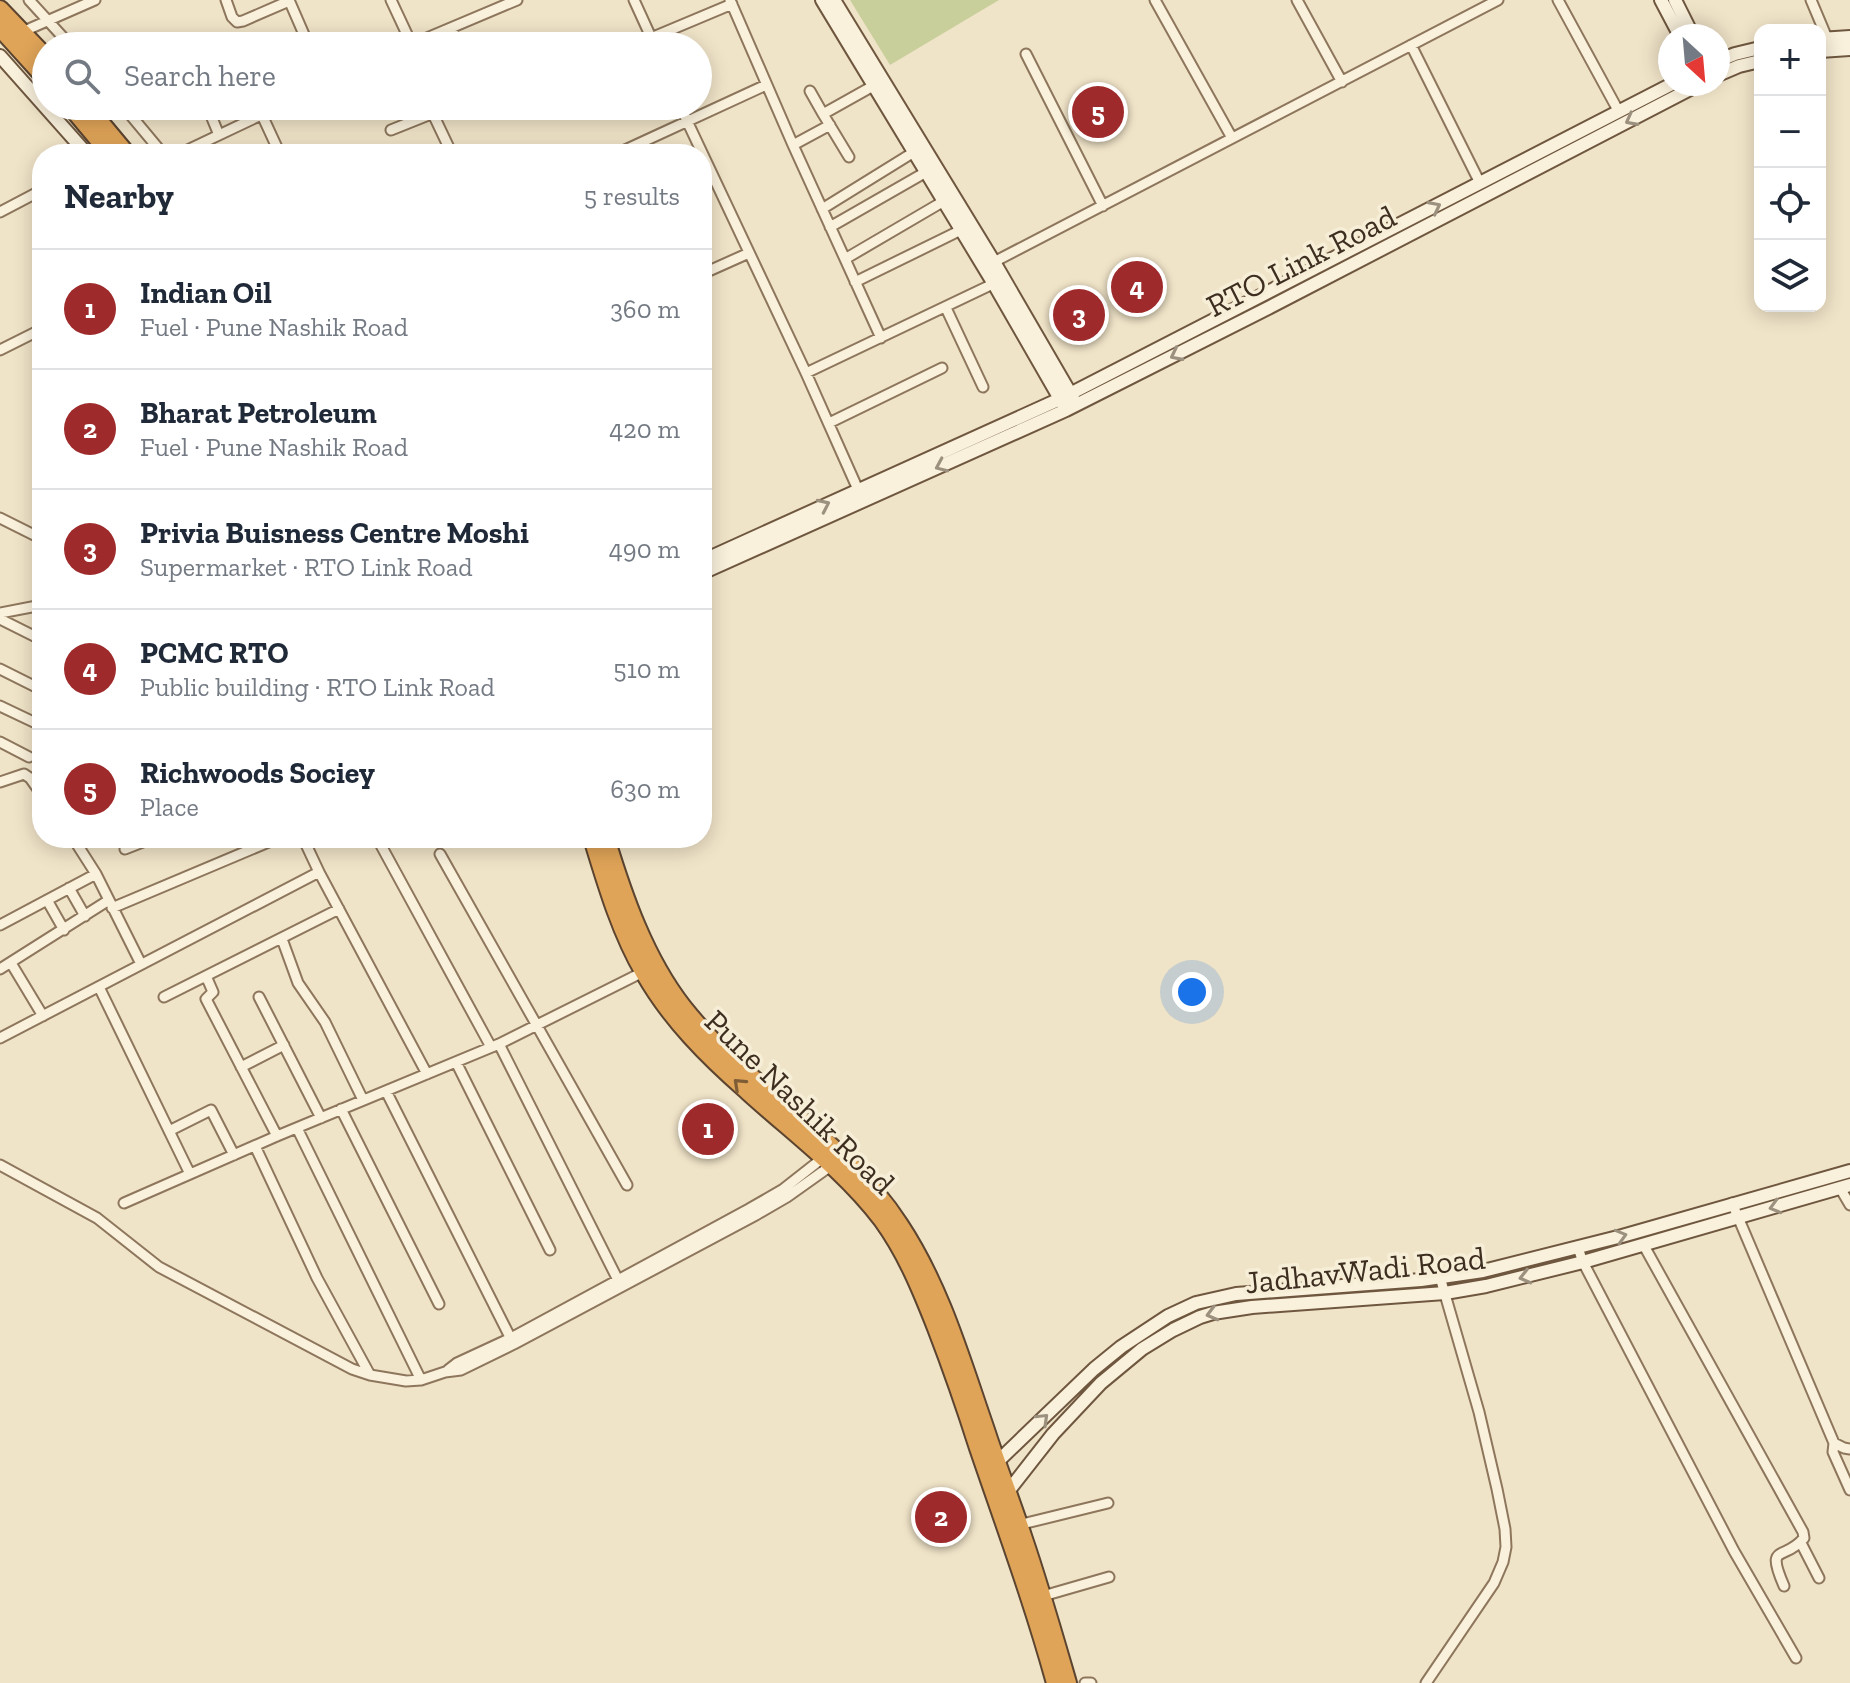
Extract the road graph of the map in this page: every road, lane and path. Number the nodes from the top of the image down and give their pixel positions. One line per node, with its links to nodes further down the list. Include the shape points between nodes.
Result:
1 (29, 0): 19 (street)
2 (95, 0): 19 (street)
3 (226, 0): 16 (street, via 237,22)
4 (391, 0): 27 (street)
5 (517, 0): 24 (street)
6 (634, 0): 30 (street)
7 (822, 0): 48 (main road)
8 (834, 0): 95 (main road)
9 (1155, 0): 70 (street)
10 (1297, 0): 46 (street)
11 (1498, 0): 35 (street)
12 (1558, 0): 54 (street)
13 (1661, 0): 20 (main road)
14 (1675, 0): 21 (main road)
15 (1811, 0): 22 (street)
16 (289, 1): 26 (street)
17 (731, 2): 31 (street); 47 (street)
18 (0, 9): 34 (highway)
19 (49, 20): 25 (street); 34 (street)
20 (1674, 24)
21 (1687, 24)
22 (1819, 24)
23 (0, 28): 34 (highway)
24 (451, 28): 28 (street); 29 (street)
25 (59, 32)
26 (303, 32)
27 (405, 32)
28 (441, 32)
29 (453, 32)
30 (648, 32)
31 (672, 32)
32 (1850, 37): 33 (main road)
33 (1826, 38)
34 (11, 40): 38 (highway); 44 (highway)
35 (1411, 45): 46 (street); 85 (street)
36 (1754, 49): 42 (main road)
37 (1850, 49): 39 (main road)
38 (32, 50)
39 (1826, 51)
40 (1026, 54): 88 (street)
41 (0, 56): 51 (main road)
42 (1730, 56)
43 (1754, 62): 45 (main road)
44 (32, 63)
45 (1730, 70)
46 (1342, 82): 70 (street)
47 (766, 85): 53 (street); 80 (street)
48 (873, 86): 55 (street); 81 (main road)
49 (810, 91): 55 (street)
50 (1658, 91): 54 (main road, RTO Link Road)
51 (32, 92)
52 (1677, 96): 106 (main road, RTO Link Road, one-way to 106, via 1270,307)
53 (712, 110)
54 (1619, 112): 85 (main road, RTO Link Road)
55 (823, 114): 67 (street)
56 (57, 120): 71 (main road)
57 (82, 120): 72 (highway)
58 (99, 120): 73 (highway)
59 (135, 120): 74 (street)
60 (213, 120): 69 (street)
61 (248, 120): 69 (street)
62 (272, 120): 76 (street)
63 (417, 120): 68 (street)
64 (436, 120): 77 (street)
65 (691, 120): 66 (street)
66 (687, 122): 78 (street); 79 (street)
67 (830, 125): 80 (street); 82 (street)
68 (391, 130)
69 (219, 135): 75 (street)
70 (1232, 138): 88 (street)
71 (78, 144)
72 (102, 144)
73 (119, 144)
74 (155, 144)
75 (200, 144)
76 (278, 144)
77 (447, 144)
78 (638, 144)
79 (697, 144)
80 (793, 145): 89 (street)
81 (914, 152): 83 (main road); 89 (street)
82 (849, 157)
83 (926, 172): 87 (main road); 91 (street)
84 (712, 175): 93 (street)
85 (1480, 183): 106 (main road, RTO Link Road, one-way to 85)
86 (32, 195): 90 (street)
87 (944, 201): 92 (main road); 94 (street)
88 (1103, 206): 95 (street)
89 (822, 209): 91 (street)
90 (0, 212)
91 (830, 227): 94 (street)
92 (961, 230): 95 (main road); 98 (street)
93 (749, 253): 96 (street); 104 (street)
94 (845, 259): 98 (street)
95 (989, 265): 97 (main road)
96 (712, 270)
97 (999, 281): 99 (street); 106 (main road)
98 (855, 282): 101 (street)
99 (946, 308): 101 (street); 105 (street)
100 (32, 334): 102 (street)
101 (881, 338): 104 (street)
102 (0, 350)
103 (942, 368): 107 (street)
104 (806, 373): 107 (street)
105 (983, 387)
106 (1069, 402): 108 (main road, RTO Link Road)
107 (829, 423): 108 (street)
108 (860, 495): 111 (main road, RTO Link Road, one-way to 108); 112 (main road, RTO Link Road)
109 (0, 518): 110 (street)
110 (32, 534)
111 (712, 557)
112 (712, 568)
113 (32, 607): 114 (street)
114 (0, 613)
115 (0, 619): 116 (street)
116 (32, 635)
117 (0, 669): 118 (street)
118 (32, 685)
119 (0, 706): 120 (street)
120 (32, 721)
121 (0, 742): 122 (street)
122 (29, 757)
123 (32, 781): 124 (street, via 24,774)
124 (0, 782)
125 (79, 848): 133 (street)
126 (253, 848): 136 (street)
127 (308, 848): 132 (street)
128 (383, 848): 154 (street)
129 (595, 848): 145 (highway, Pune Nashik Road)
130 (609, 848): 167 (highway, Pune Nashik Road, via 630,910 665,982 684,1008)
131 (440, 854): 151 (street)
132 (319, 872): 137 (street); 143 (street)
133 (96, 874): 134 (street); 136 (street)
134 (69, 888): 135 (street); 138 (street)
135 (47, 900): 139 (street); 140 (street)
136 (110, 904): 138 (street); 143 (street)
137 (339, 909): 141 (street); 157 (street)
138 (85, 916): 140 (street)
139 (0, 925)
140 (64, 930): 142 (street)
141 (282, 939): 146 (street); 159 (street, via 298,983 325,1022)
142 (11, 963): 144 (street); 150 (street)
143 (141, 964): 147 (street)
144 (0, 969)
145 (643, 972): 151 (street); 167 (highway, Pune Nashik Road, one-way to 145, via 704,1051)
146 (206, 976): 148 (street); 156 (street, via 213,992 206,999)
147 (99, 987): 150 (street); 163 (street)
148 (164, 997)
149 (259, 997): 153 (street)
150 (43, 1016): 152 (street)
151 (536, 1025): 154 (street); 171 (street)
152 (0, 1038)
153 (284, 1045): 156 (street); 161 (street)
154 (495, 1045): 155 (street); 182 (street)
155 (456, 1062): 157 (street); 179 (street)
156 (241, 1067): 164 (street)
157 (427, 1074): 158 (street)
158 (386, 1091): 159 (street); 185 (street)
159 (363, 1100): 160 (street)
160 (341, 1109): 161 (street); 184 (street)
161 (321, 1118): 162 (street)
162 (297, 1128): 164 (street); 187 (street)
163 (169, 1131): 166 (street, via 211,1110); 170 (street)
164 (277, 1136): 165 (street)
165 (255, 1146): 166 (street); 186 (street)
166 (234, 1155): 170 (street)
167 (832, 1157): 182 (street, via 787,1197); 190 (highway, Pune Nashik Road, via 884,1222 913,1272)
168 (0, 1165): 186 (street, via 97,1218 159,1267)
169 (1850, 1171): 174 (main road, JadhavWadi Road)
170 (190, 1174): 173 (street)
171 (627, 1185)
172 (1845, 1187): 175 (street); 176 (main road, JadhavWadi Road, one-way to 176)
173 (124, 1203)
174 (1732, 1203): 176 (street); 178 (main road, JadhavWadi Road, one-way to 174)
175 (1850, 1205)
176 (1738, 1218): 177 (main road, JadhavWadi Road); 188 (street)
177 (1643, 1244): 180 (main road, JadhavWadi Road); 195 (street, via 1803,1532)
178 (1578, 1248): 180 (street); 181 (main road, JadhavWadi Road)
179 (550, 1250)
180 (1583, 1262): 183 (main road, JadhavWadi Road, one-way to 183); 200 (street)
181 (1440, 1277): 183 (street); 190 (main road, JadhavWadi Road, one-way to 181, via 1121,1347 1196,1303 1236,1294)
182 (620, 1283): 185 (street)
183 (1445, 1293): 192 (main road, JadhavWadi Road, one-way to 192, via 1231,1310 1187,1322 1101,1383); 203 (street, via 1479,1412 1506,1547 1494,1583)
184 (439, 1304)
185 (512, 1341): 187 (street, via 461,1370)
186 (370, 1375): 187 (street)
187 (421, 1380)
188 (1834, 1443): 189 (street); 191 (street)
189 (1850, 1449)
190 (992, 1467): 192 (highway, Pune Nashik Road)
191 (1850, 1490)
192 (1003, 1498): 194 (highway, Pune Nashik Road)
193 (1108, 1503): 194 (street)
194 (1012, 1525): 199 (highway, Pune Nashik Road); 201 (highway, Pune Nashik Road)
195 (1801, 1543): 197 (street); 198 (street, via 1775,1560)
196 (1109, 1577): 199 (street)
197 (1819, 1578)
198 (1784, 1586)
199 (1043, 1596): 202 (highway, Pune Nashik Road)
200 (1796, 1658)
201 (1055, 1683)
202 (1068, 1683)
203 (1426, 1683)

